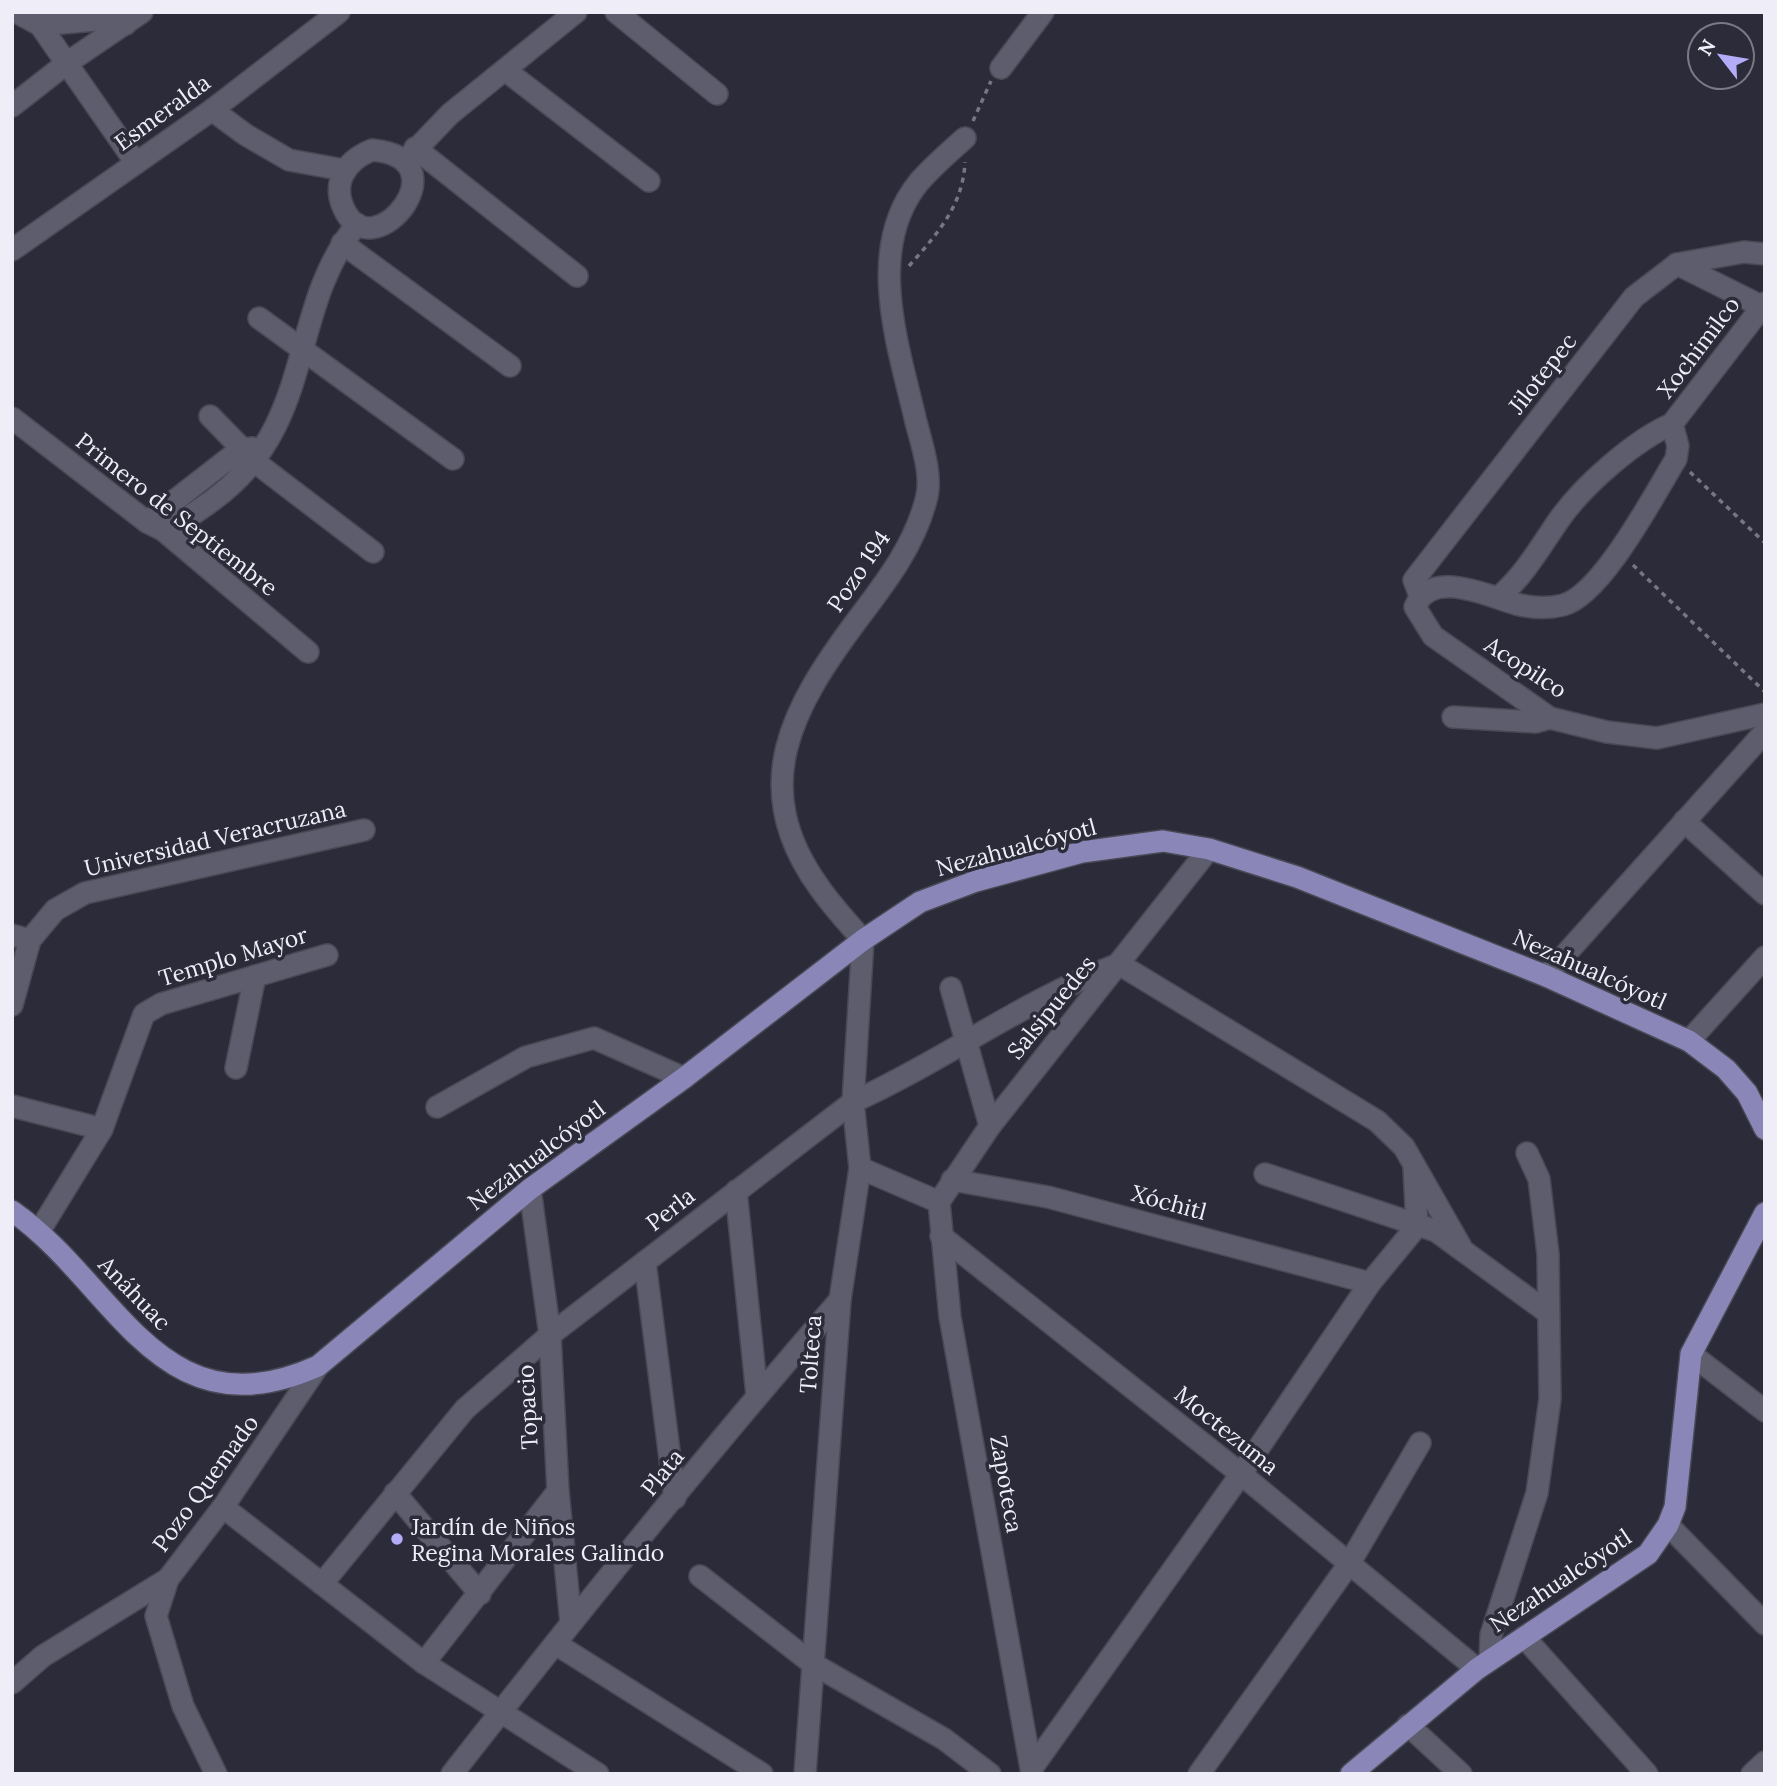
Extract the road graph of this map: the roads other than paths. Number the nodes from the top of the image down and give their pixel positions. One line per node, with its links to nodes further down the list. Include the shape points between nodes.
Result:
1 (16, 12): 7 (street)
2 (339, 12): 13 (street, Esmeralda)
3 (576, 12): 10 (street)
4 (615, 12): 11 (street)
5 (1043, 12): 9 (street)
6 (134, 18): 7 (street); 8 (street)
7 (40, 25): 8 (street)
8 (67, 63): 12 (street); 16 (street)
9 (1001, 68)
10 (505, 70): 15 (street); 18 (street)
11 (717, 94)
12 (12, 106)
13 (212, 110): 16 (street, Esmeralda); 17 (street, via 289,160)
14 (965, 138): 47 (street, Pozo 194, via 918,183 893,239 889,289 926,462 927,498 903,558 815,677 782,761 783,809 796,846 818,886)
15 (410, 154): 17 (street, via 372,150 355,156); 19 (street, via 412,194 404,210 383,224); 24 (street)
16 (136, 163): 21 (street, Esmeralda)
17 (344, 170): 19 (street, via 338,186 340,202)
18 (649, 181)
19 (357, 224): 20 (street)
20 (342, 243): 27 (street, via 323,280); 28 (street)
21 (12, 250)
22 (1765, 254): 23 (street, Jilotepec, via 1744,252)
23 (1677, 264): 25 (street); 36 (street, Jilotepec, via 1634,297 1414,580)
24 (577, 276)
25 (1764, 305): 31 (street, Xochimilco)
26 (259, 318): 27 (street)
27 (304, 351): 32 (street, via 287,406); 33 (street)
28 (510, 366)
29 (210, 415): 32 (street)
30 (12, 418): 34 (street, Primero de Septiembre)
31 (1672, 425): 37 (street, via 1622,455 1564,513 1513,586); 37 (street, Xochimilco, via 1676,458 1620,552 1586,590 1567,605 1544,609)
32 (253, 453): 34 (street); 35 (street)
33 (453, 459)
34 (155, 526): 38 (street, Primero de Septiembre)
35 (373, 552)
36 (1420, 596): 37 (street, Acopilco, via 1432,588 1454,588); 40 (street, Acopilco, via 1415,607 1433,636)
37 (1499, 597)
38 (307, 652)
39 (1452, 717): 40 (street, via 1535,722)
40 (1550, 718): 41 (street, Acopilco, via 1657,738)
41 (1764, 724): 42 (street)
42 (1684, 821): 45 (street); 52 (street)
43 (364, 830): 46 (street, Universidad Veracruzana, via 85,893)
44 (1209, 849): 47 (main road, Nezahualcóyotl, via 1163,841 1082,852 976,881 920,902); 50 (street, Salsipuedes); 52 (main road, Nezahualcóyotl, via 1297,877)
45 (1765, 894)
46 (21, 938): 54 (street)
47 (863, 940): 58 (main road, Nezahualcóyotl); 59 (street, Tolteca)
48 (327, 955): 51 (street, Templo Mayor)
49 (1765, 957): 55 (street)
50 (1119, 964): 56 (street, Perla, via 1067,984); 62 (street, Salsipuedes); 66 (street, via 1377,1121 1404,1147)
51 (255, 976): 57 (street); 63 (street, Templo Mayor, via 161,1004 145,1014)
52 (1546, 976): 55 (main road, Nezahualcóyotl)
53 (951, 988): 56 (street)
54 (12, 1005)
55 (1689, 1041): 64 (main road, Nezahualcóyotl, via 1726,1069 1747,1093)
56 (965, 1042): 59 (street, Perla, via 905,1079); 62 (street)
57 (236, 1068)
58 (684, 1078): 61 (street, via 594,1038 526,1058); 70 (main road, Nezahualcóyotl)
59 (853, 1102): 67 (street, Tolteca); 71 (street, Perla)
60 (12, 1106): 63 (street)
61 (437, 1107)
62 (990, 1126): 69 (street, Salsipuedes)
63 (102, 1129): 76 (street, Templo Mayor)
64 (1765, 1129)
65 (1527, 1153): 82 (street, via 1539,1179 1550,1275)
66 (1413, 1165): 75 (street); 78 (street)
67 (860, 1168): 72 (street); 81 (street, Tolteca)
68 (1265, 1174): 75 (street)
69 (952, 1180): 72 (street, Salsipuedes); 80 (street, Xóchitl, via 1048,1197)
70 (530, 1189): 83 (street, Topacio); 85 (main road, Nezahualcóyotl)
71 (736, 1191): 79 (street, Perla); 86 (street)
72 (939, 1202): 77 (street, Zapoteca)
73 (12, 1211): 76 (main road, Anáhuac)
74 (1765, 1213): 84 (main road, Nezahualcóyotl)
75 (1417, 1226): 78 (street, via 1436,1231); 80 (street)
76 (40, 1230): 85 (main road, Anáhuac, via 144,1345 184,1369 221,1384 258,1384)
77 (941, 1236): 89 (street, Moctezuma); 111 (street, Zapoteca, via 950,1317)
78 (1461, 1247): 82 (street)
79 (645, 1262): 83 (street, Perla); 92 (street)
80 (1370, 1283): 89 (street)
81 (840, 1300): 86 (street, Plata); 105 (street, Tolteca)
82 (1548, 1312): 106 (street, via 1550,1399 1537,1493)
83 (550, 1335): 90 (street, Topacio); 91 (street, Perla, via 465,1409)
84 (1691, 1354): 87 (street); 94 (main road, Nezahualcóyotl, via 1675,1507)
85 (318, 1366): 93 (street, Pozo Quemado)
86 (758, 1395): 92 (street, Plata)
87 (1765, 1411)
88 (1420, 1443): 95 (street)
89 (1241, 1474): 95 (street, Moctezuma); 111 (street)
90 (558, 1491): 99 (street); 100 (street, Topacio)
91 (395, 1493): 98 (street, Perla); 99 (street)
92 (675, 1498): 100 (street, Plata)
93 (223, 1507): 97 (street, Pozo Quemado); 98 (street)
94 (1668, 1525): 101 (street); 102 (main road, Nezahualcóyotl, via 1647,1554)
95 (1349, 1564): 106 (street, Moctezuma); 118 (street)
96 (700, 1576): 105 (street)
97 (168, 1579): 107 (street, Pozo Quemado, via 43,1656); 112 (street, via 156,1616 183,1706)
98 (321, 1584): 104 (street)
99 (480, 1594): 104 (street)
100 (571, 1623): 103 (street, Plata)
101 (1765, 1624)
102 (1524, 1637): 106 (main road, Nezahualcóyotl); 121 (street)
103 (556, 1644): 108 (street, Plata); 115 (street)
104 (424, 1664): 108 (street)
105 (813, 1664): 116 (street, Tolteca); 117 (street, via 944,1739)
106 (1484, 1665): 109 (main road, Nezahualcóyotl)
107 (12, 1683)
108 (501, 1712): 113 (street, Plata); 114 (street)
109 (1408, 1725): 119 (main road, Nezahualcóyotl); 120 (street)
110 (1765, 1762): 122 (street)
111 (1032, 1771)
112 (216, 1774)
113 (452, 1774)
114 (598, 1774)
115 (762, 1774)
116 (805, 1774)
117 (990, 1774)
118 (1199, 1774)
119 (1350, 1774)
120 (1461, 1774)
121 (1647, 1774)
122 (1752, 1774)

